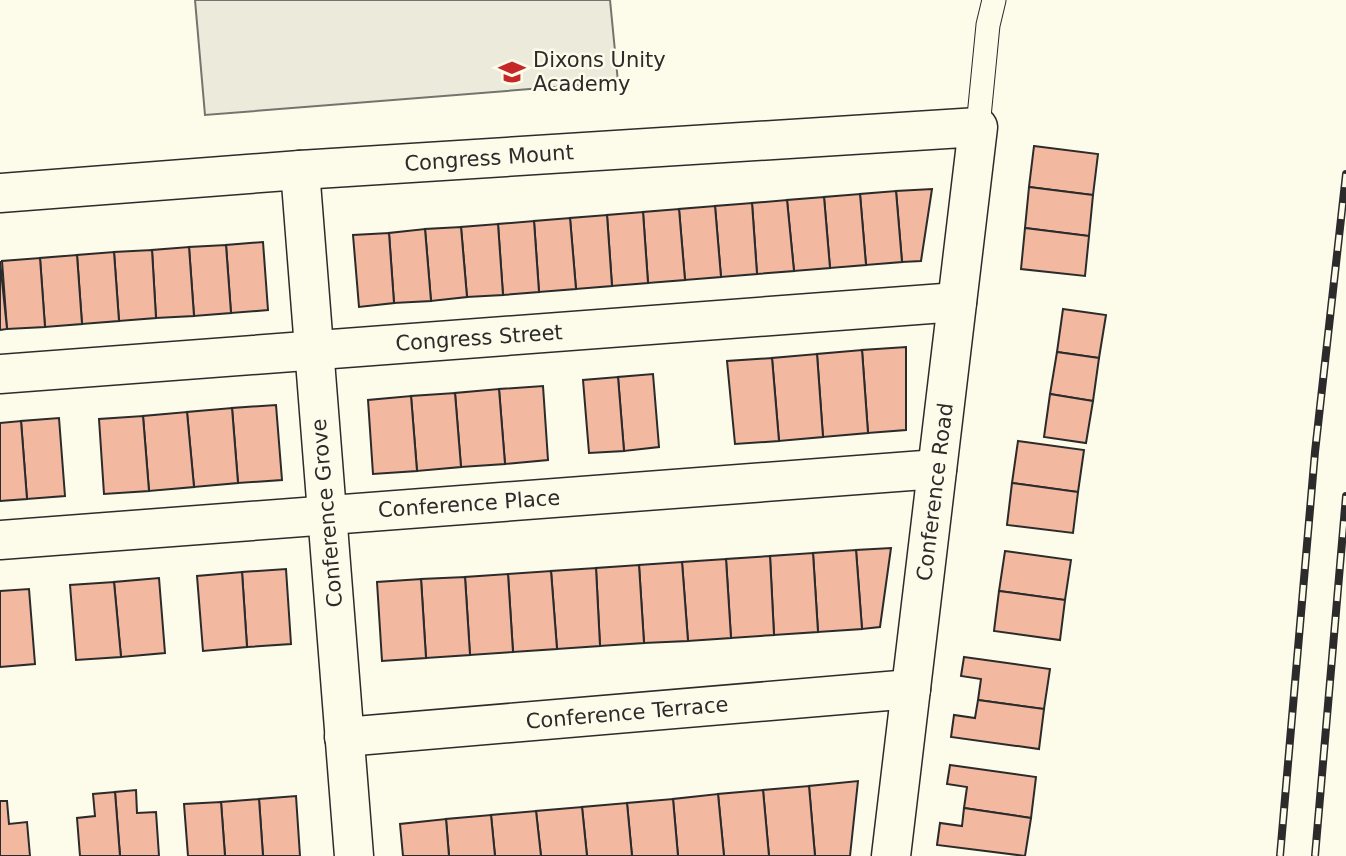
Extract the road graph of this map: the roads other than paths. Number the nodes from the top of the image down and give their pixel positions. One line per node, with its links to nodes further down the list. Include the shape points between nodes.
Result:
1 (994, 0): 2 (lane)
2 (978, 127): 3 (street, Congress Mount); 5 (street, Conference Road)
3 (300, 170): 4 (street, Congress Mount); 6 (street, Conference Grove)
4 (0, 193)
5 (957, 302): 6 (street, Congress Street); 8 (street, Conference Road)
6 (314, 350): 7 (street, Congress Street); 9 (street, Conference Grove)
7 (0, 374)
8 (937, 469): 9 (street, Conference Place); 11 (street, Conference Road)
9 (327, 515): 10 (street, Conference Place); 12 (street, Conference Grove)
10 (0, 540)
11 (911, 689): 12 (street, Conference Terrace); 14 (street, Conference Road)
12 (344, 737): 13 (street, Conference Grove)
13 (354, 856)
14 (891, 856)

